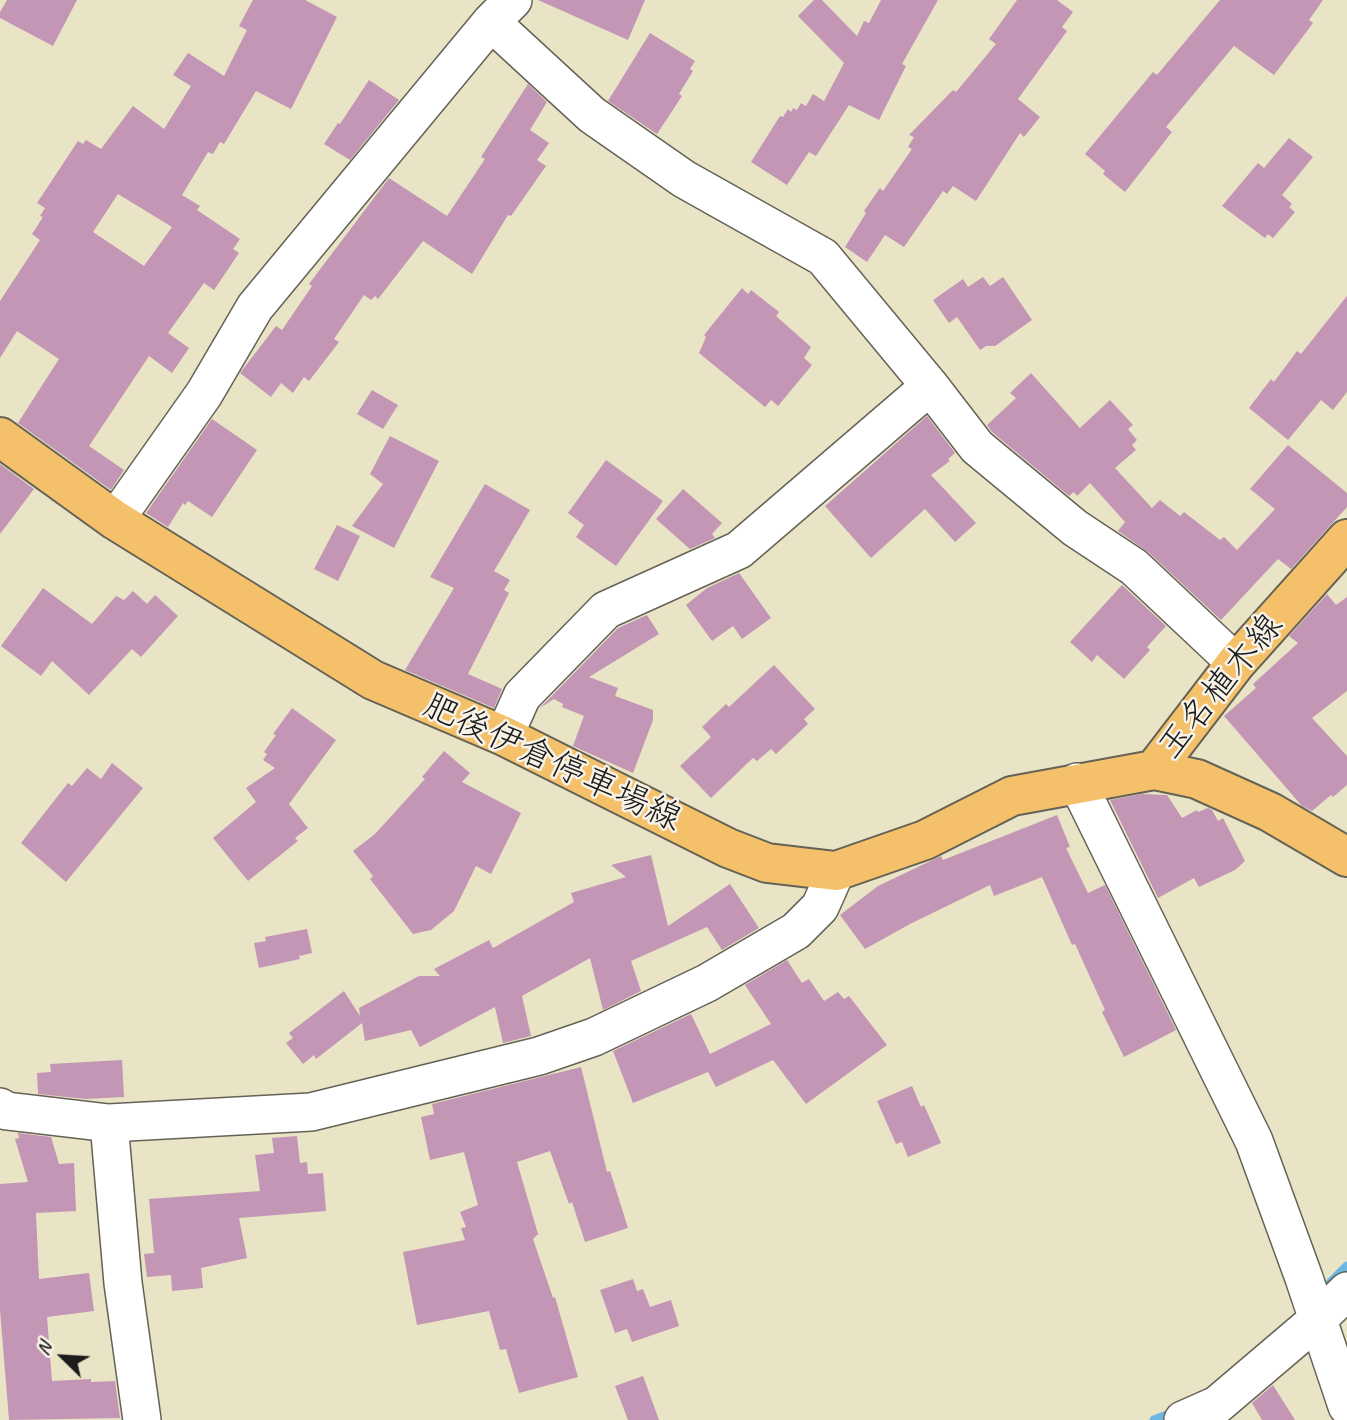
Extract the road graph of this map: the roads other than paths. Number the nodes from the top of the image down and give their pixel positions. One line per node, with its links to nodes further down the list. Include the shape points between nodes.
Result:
1 (502, 11): 2 (street, via 592,115 684,179 823,257); 4 (street, via 254,307 204,394)
2 (930, 386): 6 (street, via 977,447 1075,528 1134,567); 7 (street, via 739,550 607,610 522,696)
3 (0, 437): 4 (main road, 肥後伊倉停車場線)
4 (115, 520): 7 (main road, 肥後伊倉停車場線, via 373,680)
5 (1347, 539): 6 (main road, 玉名植木線)
6 (1236, 663): 8 (main road, 玉名植木線)
7 (504, 736): 11 (main road, 肥後伊倉停車場線, via 728,848 767,863)
8 (1154, 770): 9 (main road, 肥後伊倉停車場線); 10 (main road, 玉名植木線, via 1197,779 1270,812)
9 (1077, 782): 11 (main road, 肥後伊倉停車場線, via 1012,796 925,840); 15 (street, via 1254,1141)
10 (1347, 857)
11 (836, 871): 13 (street, via 820,907 796,930 707,983 594,1037 539,1056 311,1112)
12 (0, 1107): 13 (street)
13 (110, 1123): 17 (street, via 123,1283)
14 (1347, 1291): 15 (street)
15 (1317, 1320): 16 (street); 18 (street, via 1217,1405)
16 (1347, 1406)
17 (142, 1420)
18 (1183, 1420)

